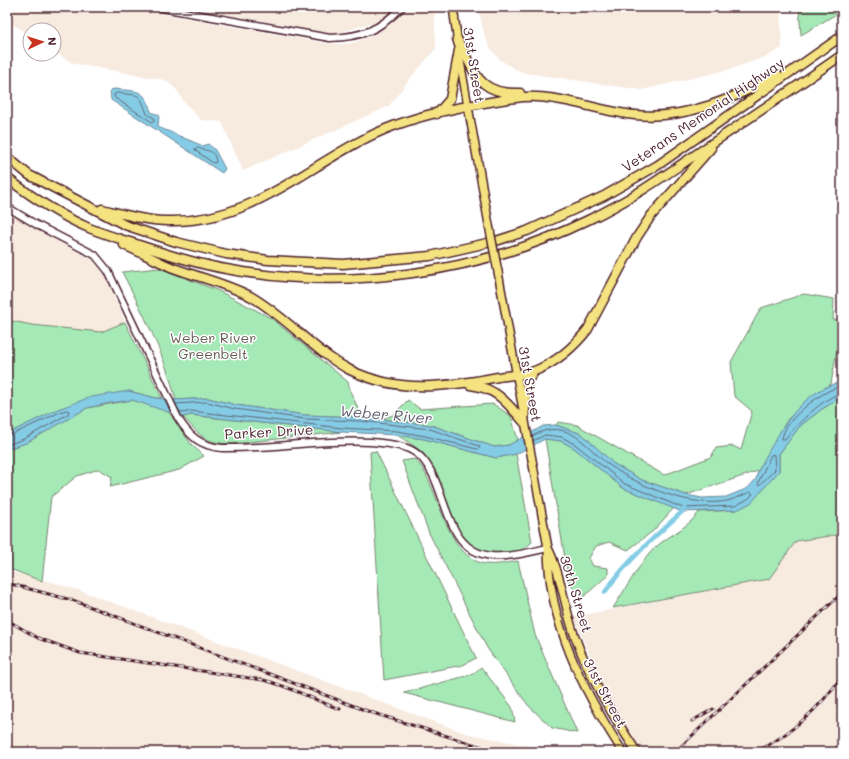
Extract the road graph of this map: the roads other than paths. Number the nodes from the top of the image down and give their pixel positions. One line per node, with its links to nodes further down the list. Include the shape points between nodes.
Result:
1 (156, 7): 2 (street, via 330,38 348,37 378,28)
2 (402, 7)
3 (453, 7): 5 (main road, 31st Street)
4 (840, 38): 8 (highway, Veterans Memorial Highway)
5 (457, 39): 6 (main road, 31st Street); 9 (highway, via 476,74 488,88 502,93 546,94)
6 (459, 50): 10 (main road, 31st Street); 11 (highway, via 450,99)
7 (842, 56): 12 (highway, Veterans Memorial Highway)
8 (811, 57): 9 (highway, via 745,93 712,105 676,113 636,115); 16 (highway, Veterans Memorial Highway, via 658,165 604,196 527,231 430,256 343,264 268,260 226,254 176,242 125,225)
9 (558, 99): 10 (highway, via 517,98)
10 (468, 108): 11 (highway); 19 (main road, 31st Street, bridge)
11 (437, 114): 16 (highway, via 390,128 263,199 228,213 168,221)
12 (723, 136): 17 (highway, Veterans Memorial Highway, via 628,200 586,221 538,242 499,255 419,272 340,279 261,275 187,261); 18 (highway, via 651,216 637,237 588,329 578,342 552,362)
13 (7, 158): 16 (highway, Veterans Memorial Highway, via 29,175)
14 (7, 178): 17 (highway, Veterans Memorial Highway)
15 (7, 207): 22 (street, Parker Drive, via 95,255 108,271 178,418 195,440 213,447 231,448 340,441 407,448 425,462 453,526 470,549 485,555 502,556)
16 (91, 207)
17 (89, 228): 20 (highway, via 170,266 250,296 350,370 393,384 413,387 433,388)
18 (535, 371): 19 (highway); 21 (highway, via 527,381)
19 (515, 374): 20 (highway); 21 (main road, 31st Street)
20 (463, 384): 21 (highway, via 484,387 500,396)
21 (524, 422): 22 (main road, 31st Street)
22 (548, 548): 23 (main road, 31st Street, via 548,571 565,641 587,690); 24 (main road, 30th Street, via 556,565 574,635 590,672)
23 (622, 750)
24 (637, 752)

